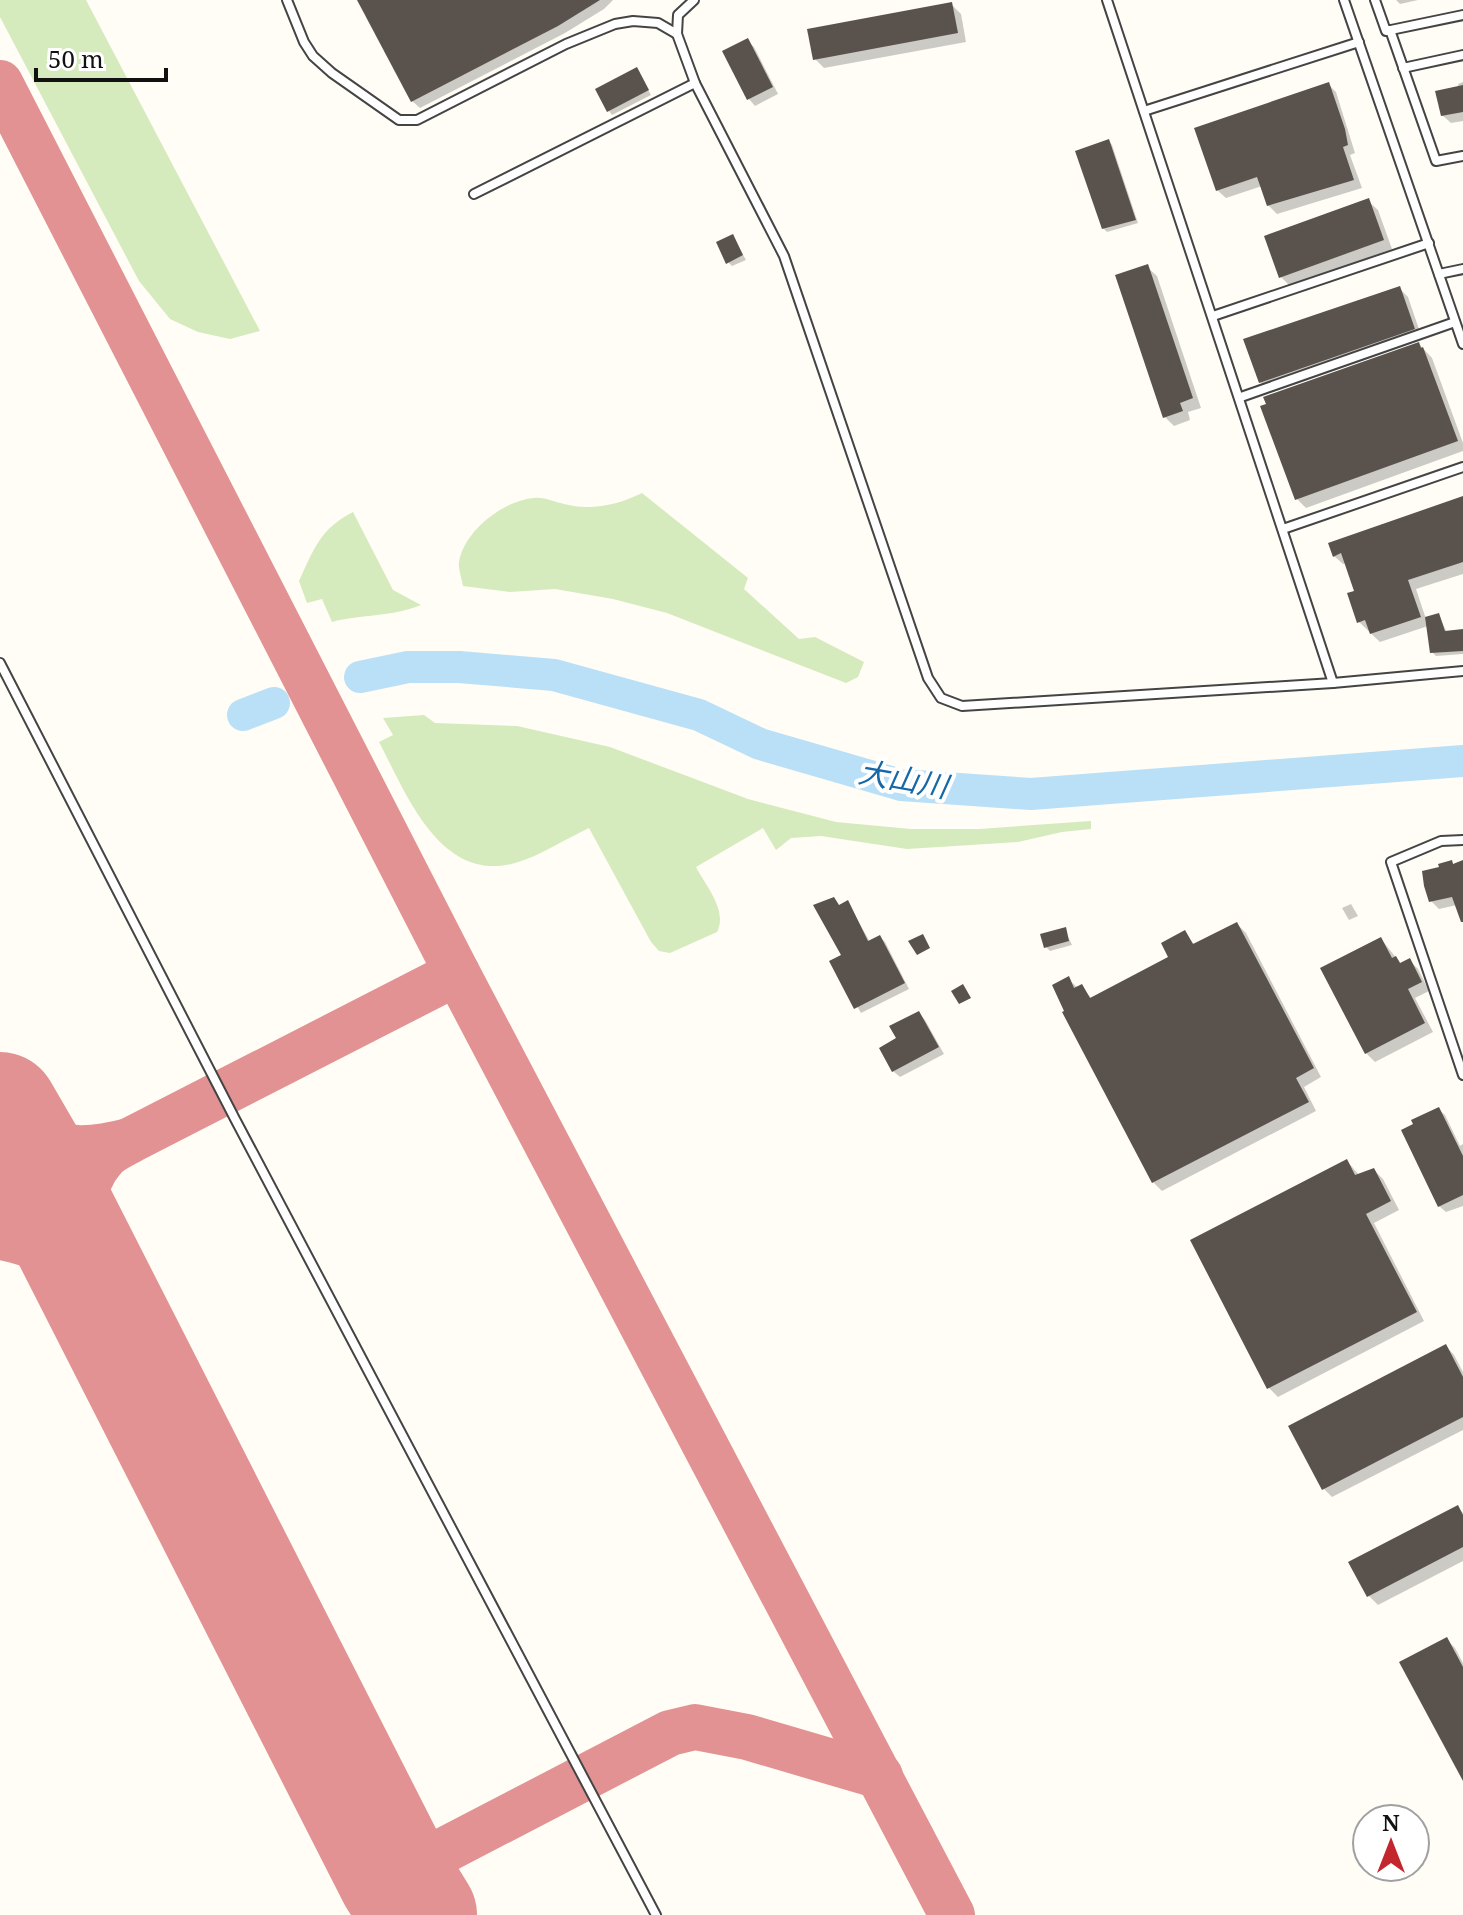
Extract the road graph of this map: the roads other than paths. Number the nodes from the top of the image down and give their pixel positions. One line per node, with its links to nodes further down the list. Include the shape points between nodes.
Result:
1 (287, 0): 8 (lane, via 313,56 399,120 417,120 615,24 658,23)
2 (694, 0): 8 (lane, via 678,15)
3 (1107, 0): 13 (lane)
4 (1344, 0): 9 (lane)
5 (1375, 0): 7 (lane, via 1386,31)
6 (1463, 15): 7 (lane)
7 (1390, 30): 11 (lane)
8 (677, 34): 12 (lane)
9 (1359, 42): 13 (lane); 16 (lane)
10 (1463, 55): 11 (lane)
11 (1403, 68): 14 (lane, via 1436,161)
12 (695, 83): 15 (lane); 27 (lane, via 784,256 928,678 941,698 962,706)
13 (1144, 111): 19 (lane)
14 (1463, 156)
15 (474, 194)
16 (1429, 243): 18 (lane); 19 (lane)
17 (1463, 269): 18 (lane)
18 (1439, 274): 20 (lane)
19 (1213, 316): 22 (lane)
20 (1455, 322): 21 (lane); 22 (lane)
21 (1463, 344)
22 (1241, 397): 24 (lane)
23 (1463, 467): 24 (lane)
24 (1283, 529): 27 (lane)
25 (0, 663): 30 (lane)
26 (1463, 671): 27 (lane)
27 (1333, 683)
28 (1463, 840): 29 (lane, via 1441,841 1391,862)
29 (1463, 1075)
30 (656, 1915)

